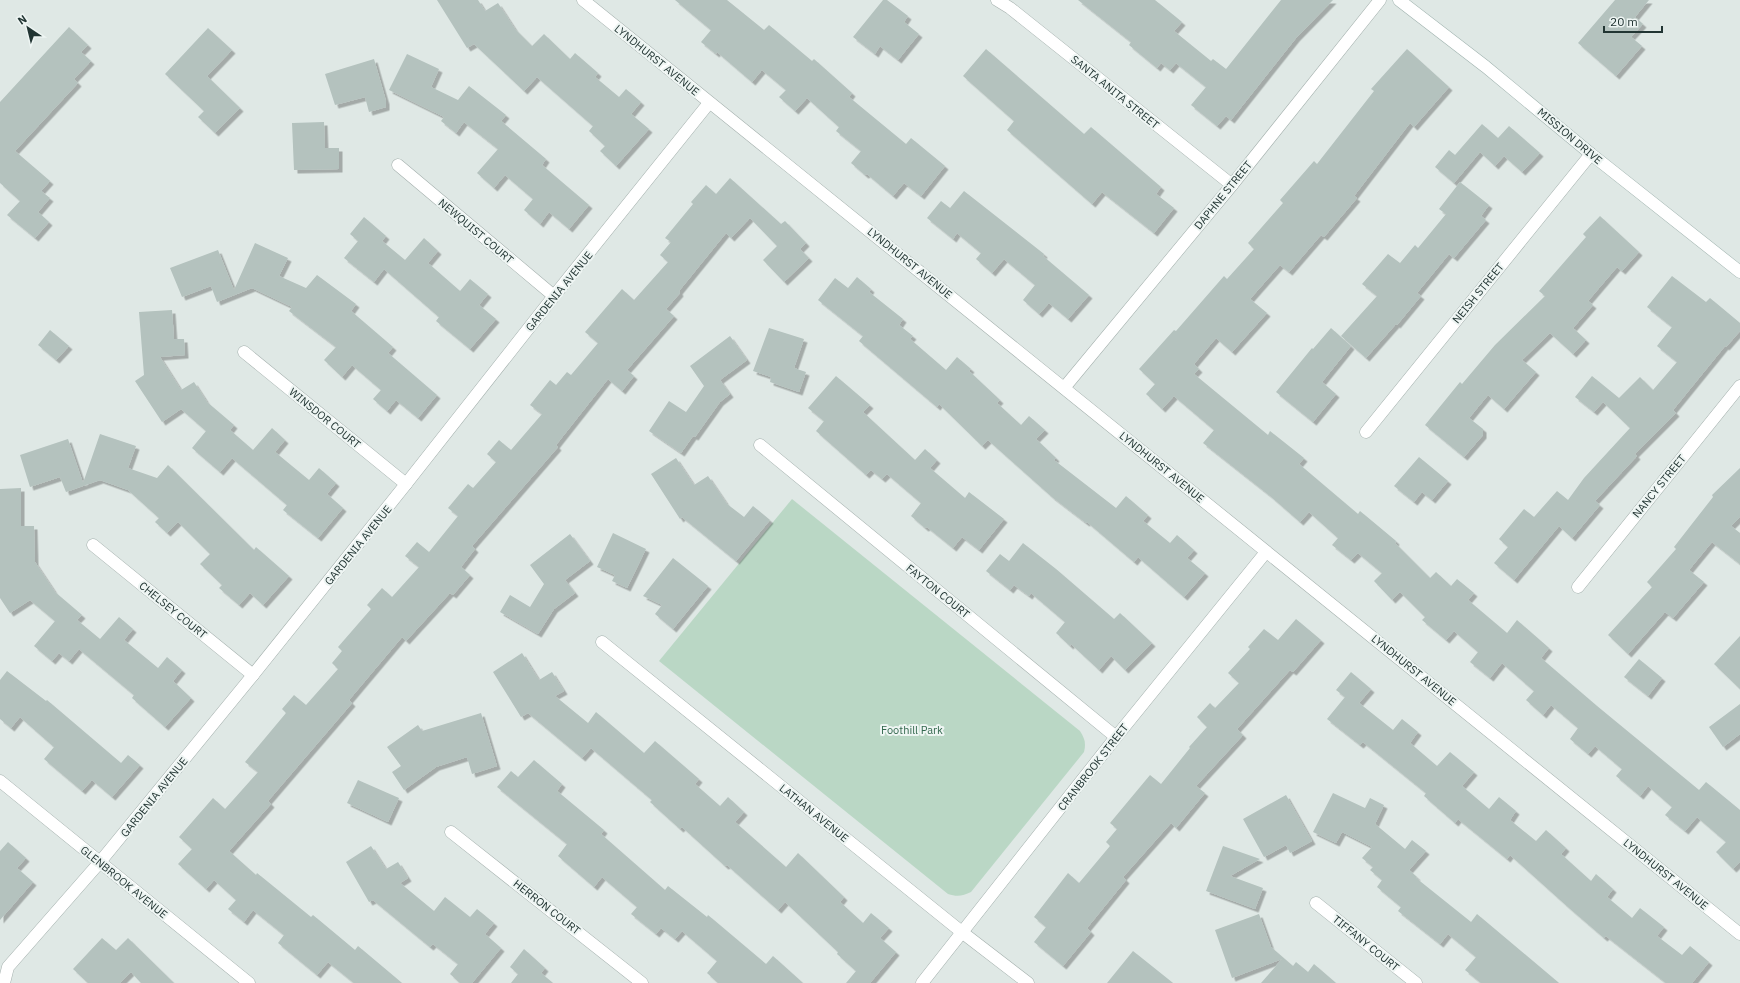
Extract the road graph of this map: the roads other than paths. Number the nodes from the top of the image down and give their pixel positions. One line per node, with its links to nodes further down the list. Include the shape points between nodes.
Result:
1 (583, 0): 5 (street, LYNDHURST AVENUE)
2 (997, 0): 8 (street, SANTA ANITA STREET)
3 (1380, 0): 8 (street, DAPHNE STREET)
4 (1399, 0): 6 (street, MISSION DRIVE, via 1486,67)
5 (710, 103): 10 (street, GARDENIA AVENUE); 13 (street, LYNDHURST AVENUE)
6 (1591, 154): 9 (street, MISSION DRIVE); 14 (street, NEISH STREET)
7 (398, 165): 10 (street, NEWQUIST COURT)
8 (1232, 185): 13 (street, DAPHNE STREET)
9 (1740, 272)
10 (554, 296): 16 (street, GARDENIA AVENUE)
11 (244, 352): 16 (street, WINSDOR COURT)
12 (1740, 386): 19 (street, NANCY STREET)
13 (1064, 388): 18 (street, LYNDHURST AVENUE)
14 (1366, 432)
15 (760, 445): 22 (street, FAYTON COURT)
16 (406, 484): 21 (street, GARDENIA AVENUE)
17 (93, 545): 21 (street, CHELSEY COURT)
18 (1266, 552): 22 (street, CRANBROOK STREET); 28 (street, LYNDHURST AVENUE)
19 (1578, 587)
20 (602, 642): 27 (street, LATHAN AVENUE)
21 (253, 675): 25 (street, GARDENIA AVENUE)
22 (1116, 737): 27 (street, CRANBROOK STREET)
23 (0, 782): 25 (street, GLENBROOK AVENUE)
24 (451, 832): 31 (street, HERRON COURT)
25 (100, 862): 29 (street, GARDENIA AVENUE, via 8,968); 30 (street, GLENBROOK AVENUE)
26 (1316, 903): 34 (street, TIFFANY COURT)
27 (963, 933): 32 (street, CRANBROOK STREET); 33 (street, LATHAN AVENUE)
28 (1740, 934)
29 (4, 983)
30 (249, 983)
31 (642, 983)
32 (922, 983)
33 (1028, 983)
34 (1416, 983)

